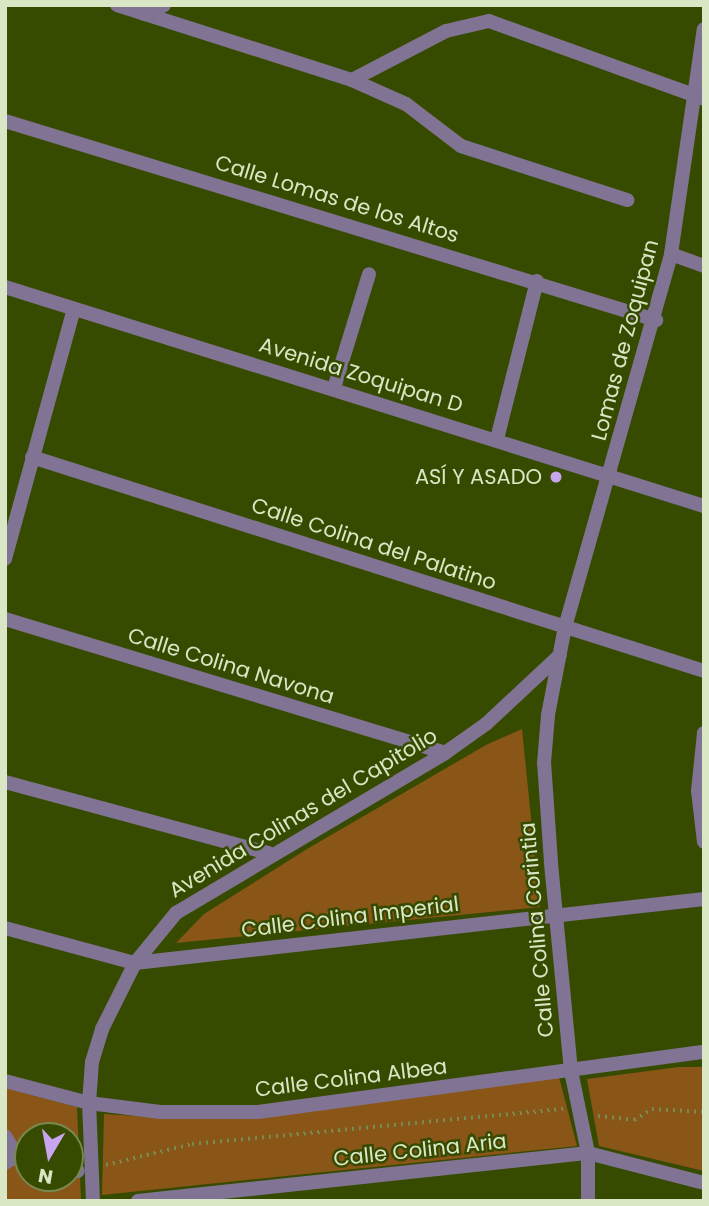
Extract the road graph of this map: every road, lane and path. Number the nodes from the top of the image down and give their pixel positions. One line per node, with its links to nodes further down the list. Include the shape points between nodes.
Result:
1 (117, 5): 3 (street)
2 (164, 5): 3 (street)
3 (144, 14): 5 (street)
4 (704, 29): 6 (street, Lomas de Zoquipan)
5 (352, 80): 6 (street, via 446,31 489,22); 8 (street, via 406,104 461,146)
6 (700, 97): 9 (street, Lomas de Zoquipan)
7 (5, 121): 12 (street, Calle Lomas de los Altos)
8 (627, 200)
9 (671, 254): 10 (street); 15 (street, Lomas de Zoquipan)
10 (704, 266)
11 (369, 274): 16 (street)
12 (537, 281): 15 (street, Calle Lomas de los Altos); 17 (street)
13 (5, 287): 14 (street, Avenida Zoquipan D)
14 (74, 309): 16 (street, Avenida Zoquipan D); 18 (street)
15 (656, 320): 19 (street, Lomas de Zoquipan)
16 (334, 388): 17 (street, Avenida Zoquipan D)
17 (497, 439): 19 (street, Avenida Zoquipan D)
18 (32, 457): 21 (street); 23 (street, Calle Colina del Palatino)
19 (611, 477): 20 (street, Avenida Zoquipan D); 23 (street, Lomas de Zoquipan)
20 (704, 506)
21 (5, 559)
22 (5, 619): 27 (street, Calle Colina Navona)
23 (565, 627): 24 (street, Lomas de Zoquipan); 25 (street, Calle Colina del Palatino)
24 (560, 655): 27 (street, Avenida Colinas del Capitolio, via 486,724); 32 (street, Calle Colina Corintia, via 544,763)
25 (704, 671)
26 (704, 733): 29 (street, via 698,791)
27 (445, 753): 30 (street, Avenida Colinas del Capitolio)
28 (5, 782): 30 (street)
29 (704, 842)
30 (269, 853): 34 (street, Avenida Colinas del Capitolio, via 176,913)
31 (704, 900): 32 (street, Calle Colina Imperial)
32 (558, 914): 34 (street, Calle Colina Imperial); 36 (street, Calle Colina Corintia)
33 (5, 928): 34 (street, Calle Colina Imperial)
34 (135, 963): 38 (street, Avenida Colinas del Capitolio, via 102,1028 92,1062)
35 (704, 1052): 36 (street, Calle Colina Albea)
36 (571, 1071): 38 (street, Calle Colina Albea, via 258,1112 160,1112); 39 (street, Calle Colina Corintia)
37 (5, 1081): 38 (street, Calle Colina Albea)
38 (89, 1103): 46 (street, Avenida Colinas del Capitolio)
39 (579, 1111): 40 (path, via 634,1120 652,1110); 43 (street, Calle Colina Corintia); 44 (path, via 192,1144)
40 (704, 1112)
41 (5, 1136): 42 (street)
42 (14, 1153)
43 (588, 1153): 45 (street, Calle Colina Aria); 47 (street, Calle Colina Aria); 48 (street, Calle Colina Corintia)
44 (101, 1166)
45 (704, 1183)
46 (93, 1201)
47 (138, 1201)
48 (589, 1201)

